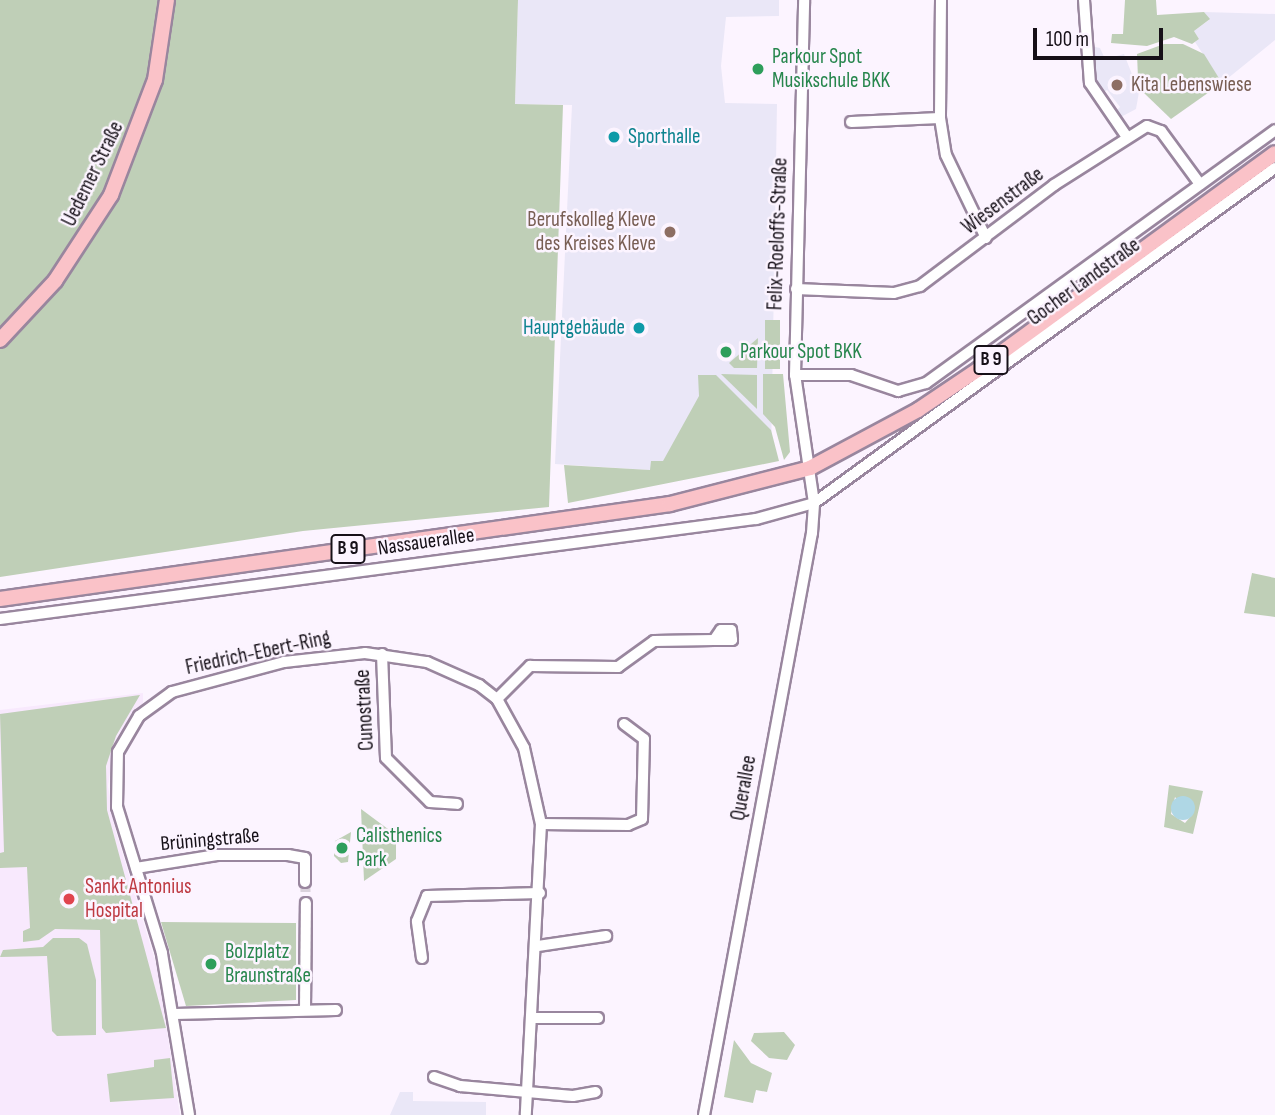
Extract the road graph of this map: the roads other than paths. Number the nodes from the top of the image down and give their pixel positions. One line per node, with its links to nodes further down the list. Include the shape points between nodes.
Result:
1 (167, 0): 14 (main road, Uedemer Straße, via 155,80 111,195 55,281)
2 (804, 0): 13 (street, Felix-Roeloffs-Straße)
3 (940, 0): 5 (street)
4 (1084, 0): 8 (street, via 1090,83)
5 (940, 118): 6 (street); 12 (street, via 953,178)
6 (851, 122)
7 (1275, 130): 11 (street, Gocher Landstraße)
8 (1127, 137): 11 (street, Wiesenstraße, via 1155,125); 12 (street, Wiesenstraße)
9 (1275, 153): 16 (main road, Gocher Landstraße / B 9, via 979,369 906,417)
10 (1275, 168): 17 (street, Gocher Landstraße)
11 (1200, 184): 15 (street, Gocher Landstraße, via 926,383 898,391 851,375)
12 (986, 238): 13 (street, Wiesenstraße, via 908,290)
13 (796, 289): 15 (street, Felix-Roeloffs-Straße)
14 (0, 340)
15 (795, 375): 16 (street, Felix-Roeloffs-Straße)
16 (810, 468): 17 (street, Querallee); 18 (main road, Nassauerallee / B 9, via 670,504)
17 (814, 508): 19 (street, Nassauerallee); 43 (street, Querallee)
18 (0, 599)
19 (0, 619)
20 (714, 640): 22 (street, via 654,641 618,667 530,666)
21 (382, 654): 22 (street, Friedrich-Ebert-Ring, via 453,672); 24 (street, Cunostraße, via 386,758 430,802); 26 (street, Friedrich-Ebert-Ring, via 285,662 194,683 172,692 139,716 118,752 115,780 117,807)
22 (497, 699): 25 (street, Friedrich-Ebert-Ring, via 524,748)
23 (624, 724): 25 (street, via 645,739 642,818 628,825)
24 (457, 804)
25 (541, 824): 28 (street, Friedrich-Ebert-Ring)
26 (136, 868): 27 (street, Brüningstraße, via 207,856 276,854 305,858); 35 (street, Friedrich-Ebert-Ring)
27 (305, 882)
28 (540, 893): 31 (street, Friedrich-Ebert-Ring); 32 (street, via 427,896 418,920)
29 (306, 903): 33 (street)
30 (606, 936): 31 (street)
31 (538, 946): 36 (street, Friedrich-Ebert-Ring)
32 (422, 958)
33 (305, 1010): 34 (street); 35 (street)
34 (336, 1010)
35 (175, 1014): 41 (street, Friedrich-Ebert-Ring)
36 (533, 1018): 37 (street); 39 (street, Friedrich-Ebert-Ring)
37 (598, 1018)
38 (434, 1077): 39 (street, via 460,1086)
39 (529, 1089): 40 (street, via 573,1096); 42 (street, Friedrich-Ebert-Ring)
40 (596, 1093)
41 (189, 1115)
42 (526, 1115)
43 (704, 1115)

